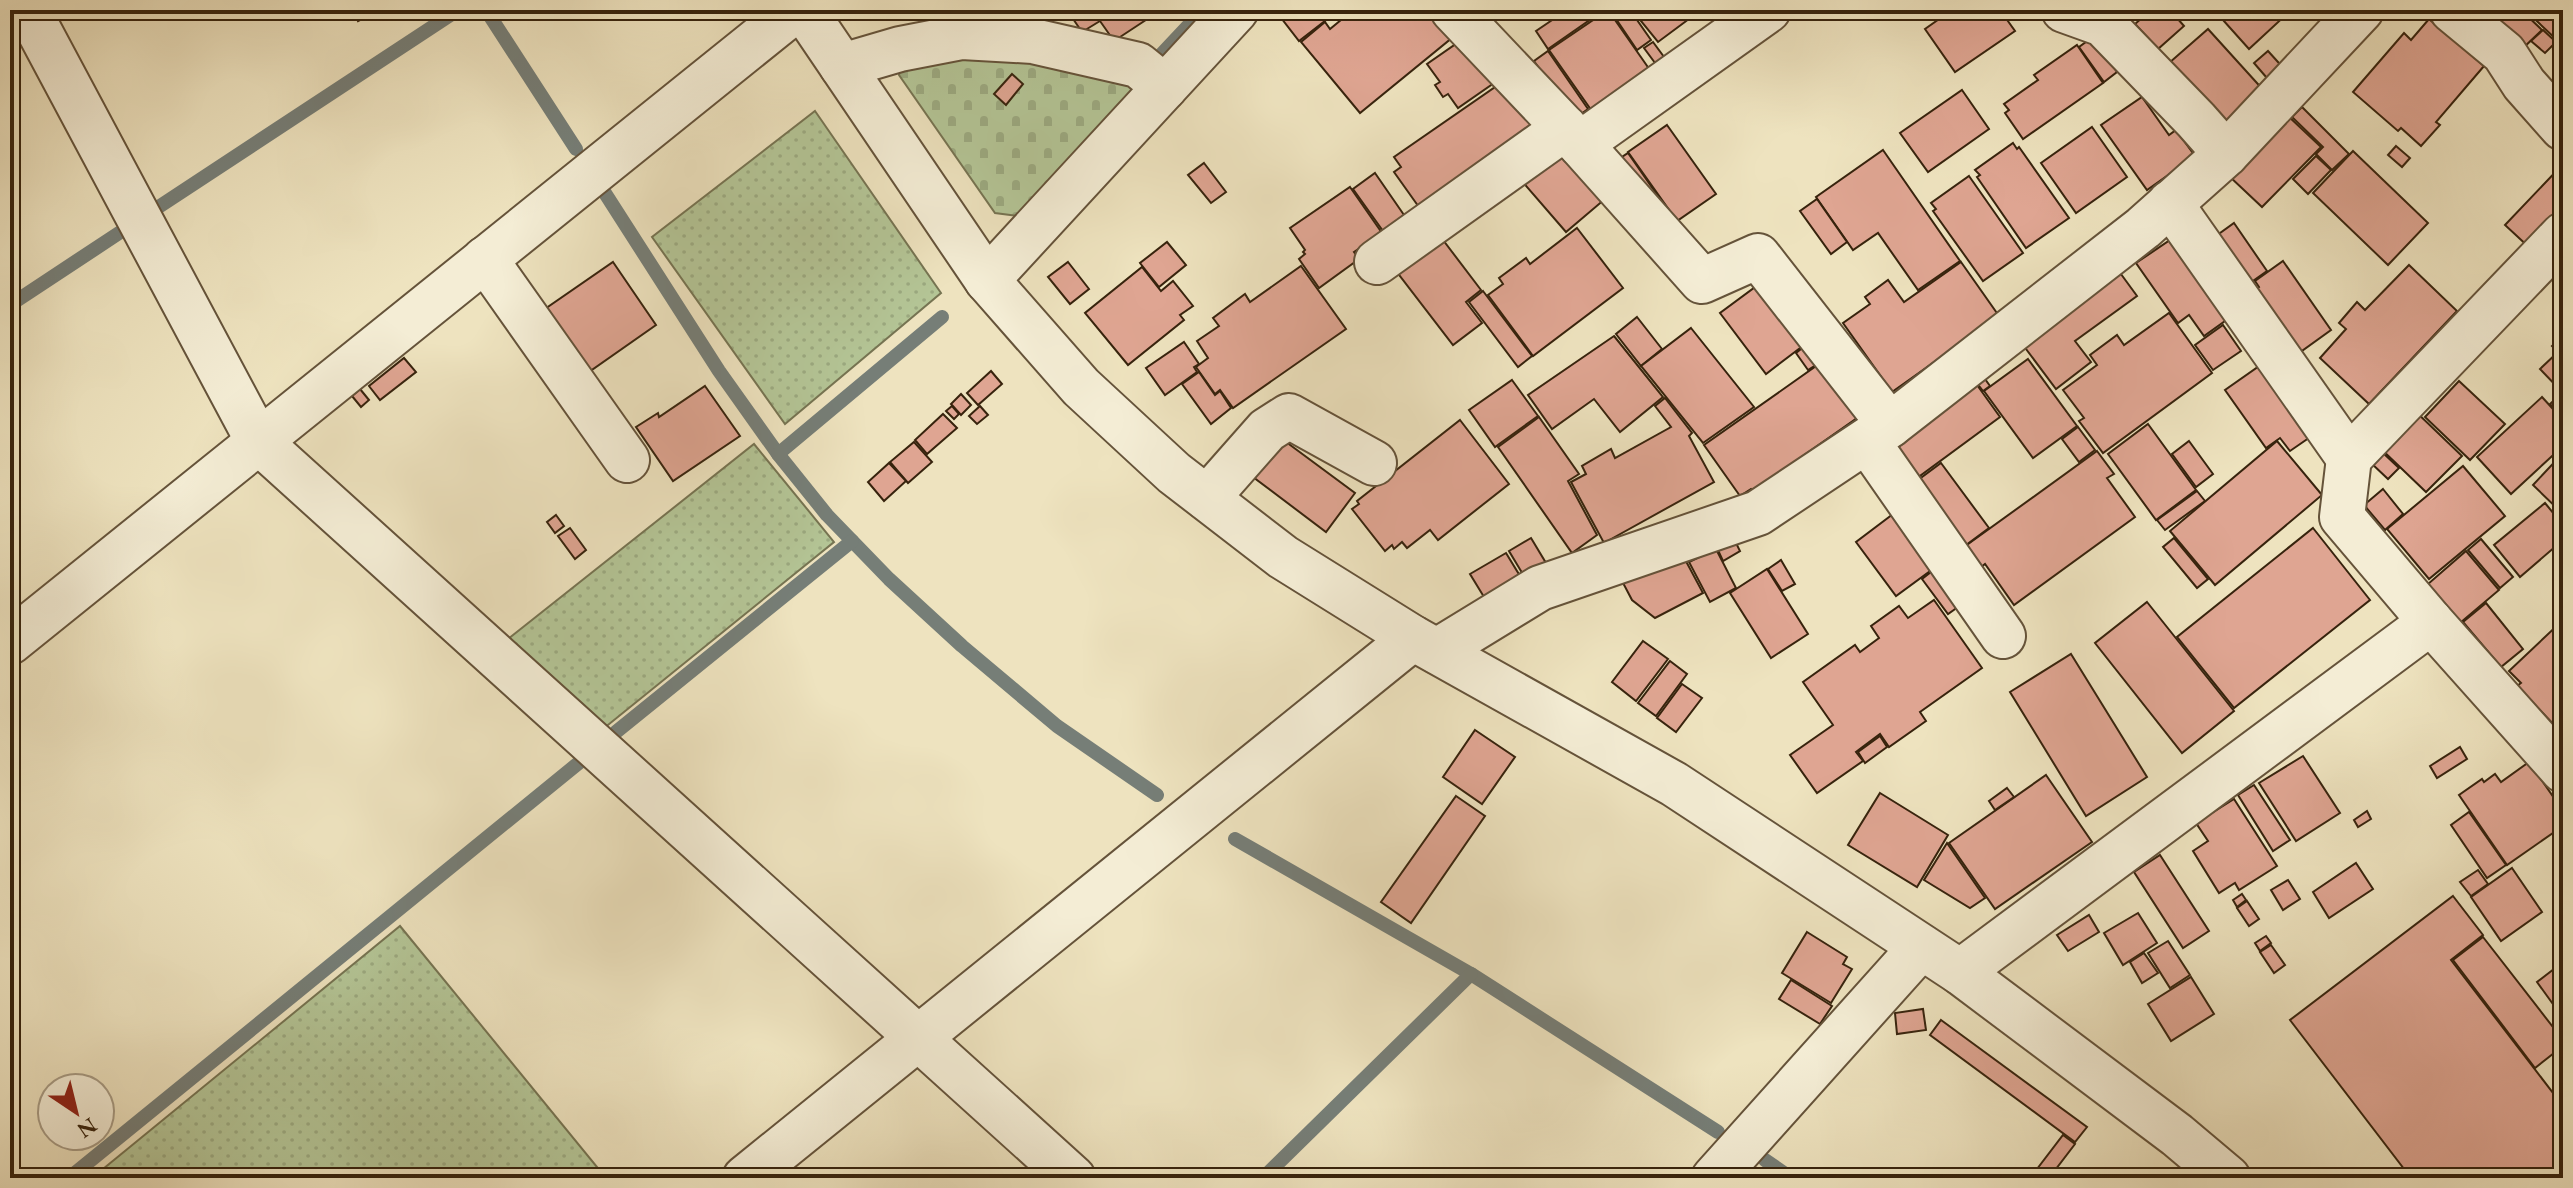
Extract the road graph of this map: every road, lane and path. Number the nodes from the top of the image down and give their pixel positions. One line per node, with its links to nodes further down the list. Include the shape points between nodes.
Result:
1 (28, 10): 21 (street)
2 (795, 10): 17 (street)
3 (804, 10): 10 (street)
4 (1236, 10): 11 (street)
5 (1453, 10): 13 (street)
6 (1768, 10): 13 (street)
7 (2064, 10): 14 (street, via 2103,24)
8 (2361, 10): 14 (street)
9 (2452, 10): 12 (street, via 2504,53)
10 (842, 66): 11 (street, via 962,37 1033,41 1138,65); 19 (street)
11 (1165, 87): 19 (street)
12 (2563, 128)
13 (1573, 136): 18 (street); 20 (street, via 1702,281 1758,256)
14 (2226, 154): 15 (street)
15 (2170, 203): 20 (street); 22 (street)
16 (2563, 235): 22 (street)
17 (485, 259): 21 (street); 23 (street)
18 (1377, 262)
19 (987, 280): 25 (street, via 1081,387)
20 (1879, 433): 27 (street); 29 (street, via 1758,513 1540,588)
21 (258, 441): 28 (street); 33 (street)
22 (2349, 458): 26 (street, via 2342,517)
23 (627, 460)
24 (1374, 463): 25 (street, via 1289,416 1267,430)
25 (1207, 498): 29 (street, via 1283,557)
26 (2431, 622): 30 (street); 32 (street)
27 (2003, 636)
28 (10, 642)
29 (1425, 645): 31 (street, via 1674,784); 33 (street)
30 (2563, 769)
31 (1921, 947): 32 (street); 34 (street)
32 (1960, 972): 37 (street)
33 (918, 1038): 35 (street); 36 (street)
34 (1730, 1173)
35 (745, 1178)
36 (1073, 1178)
37 (2228, 1178)

